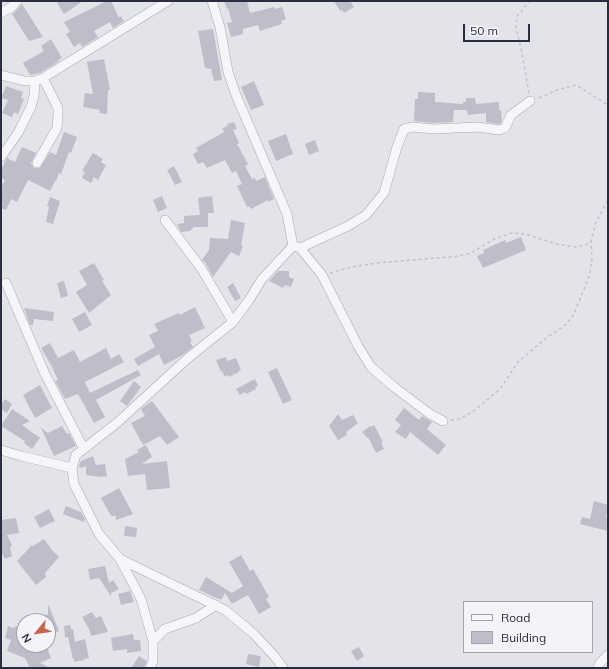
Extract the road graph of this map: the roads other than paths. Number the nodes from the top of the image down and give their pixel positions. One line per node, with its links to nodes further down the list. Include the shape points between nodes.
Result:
1 (17, 1): 4 (street)
2 (168, 1): 6 (street)
3 (212, 1): 11 (street, via 220,27 228,72 287,214)
4 (1, 13)
5 (1, 75): 6 (street, via 25,81)
6 (39, 79): 8 (street, via 31,107 18,133); 9 (street, via 58,108 58,116 57,128)
7 (530, 101): 11 (street, via 511,114 505,128 499,130 478,127 404,129 384,194 366,215 348,226)
8 (1, 157)
9 (37, 163)
10 (164, 220): 13 (street, via 201,268)
11 (296, 247): 13 (street, via 262,279); 14 (street, via 322,275 371,367 394,387)
12 (6, 283): 15 (street, via 45,374)
13 (233, 322): 15 (street)
14 (443, 421)
15 (84, 449): 17 (street, via 76,455)
16 (1, 450): 17 (street)
17 (72, 468): 18 (street, via 74,484 99,534)
18 (120, 559): 19 (street); 20 (street, via 141,599)
19 (216, 605): 20 (street, via 196,618 165,629); 23 (street, via 254,634)
20 (153, 641): 22 (street, via 153,661)
21 (608, 655): 24 (street)
22 (150, 668)
23 (284, 668)
24 (598, 668)

